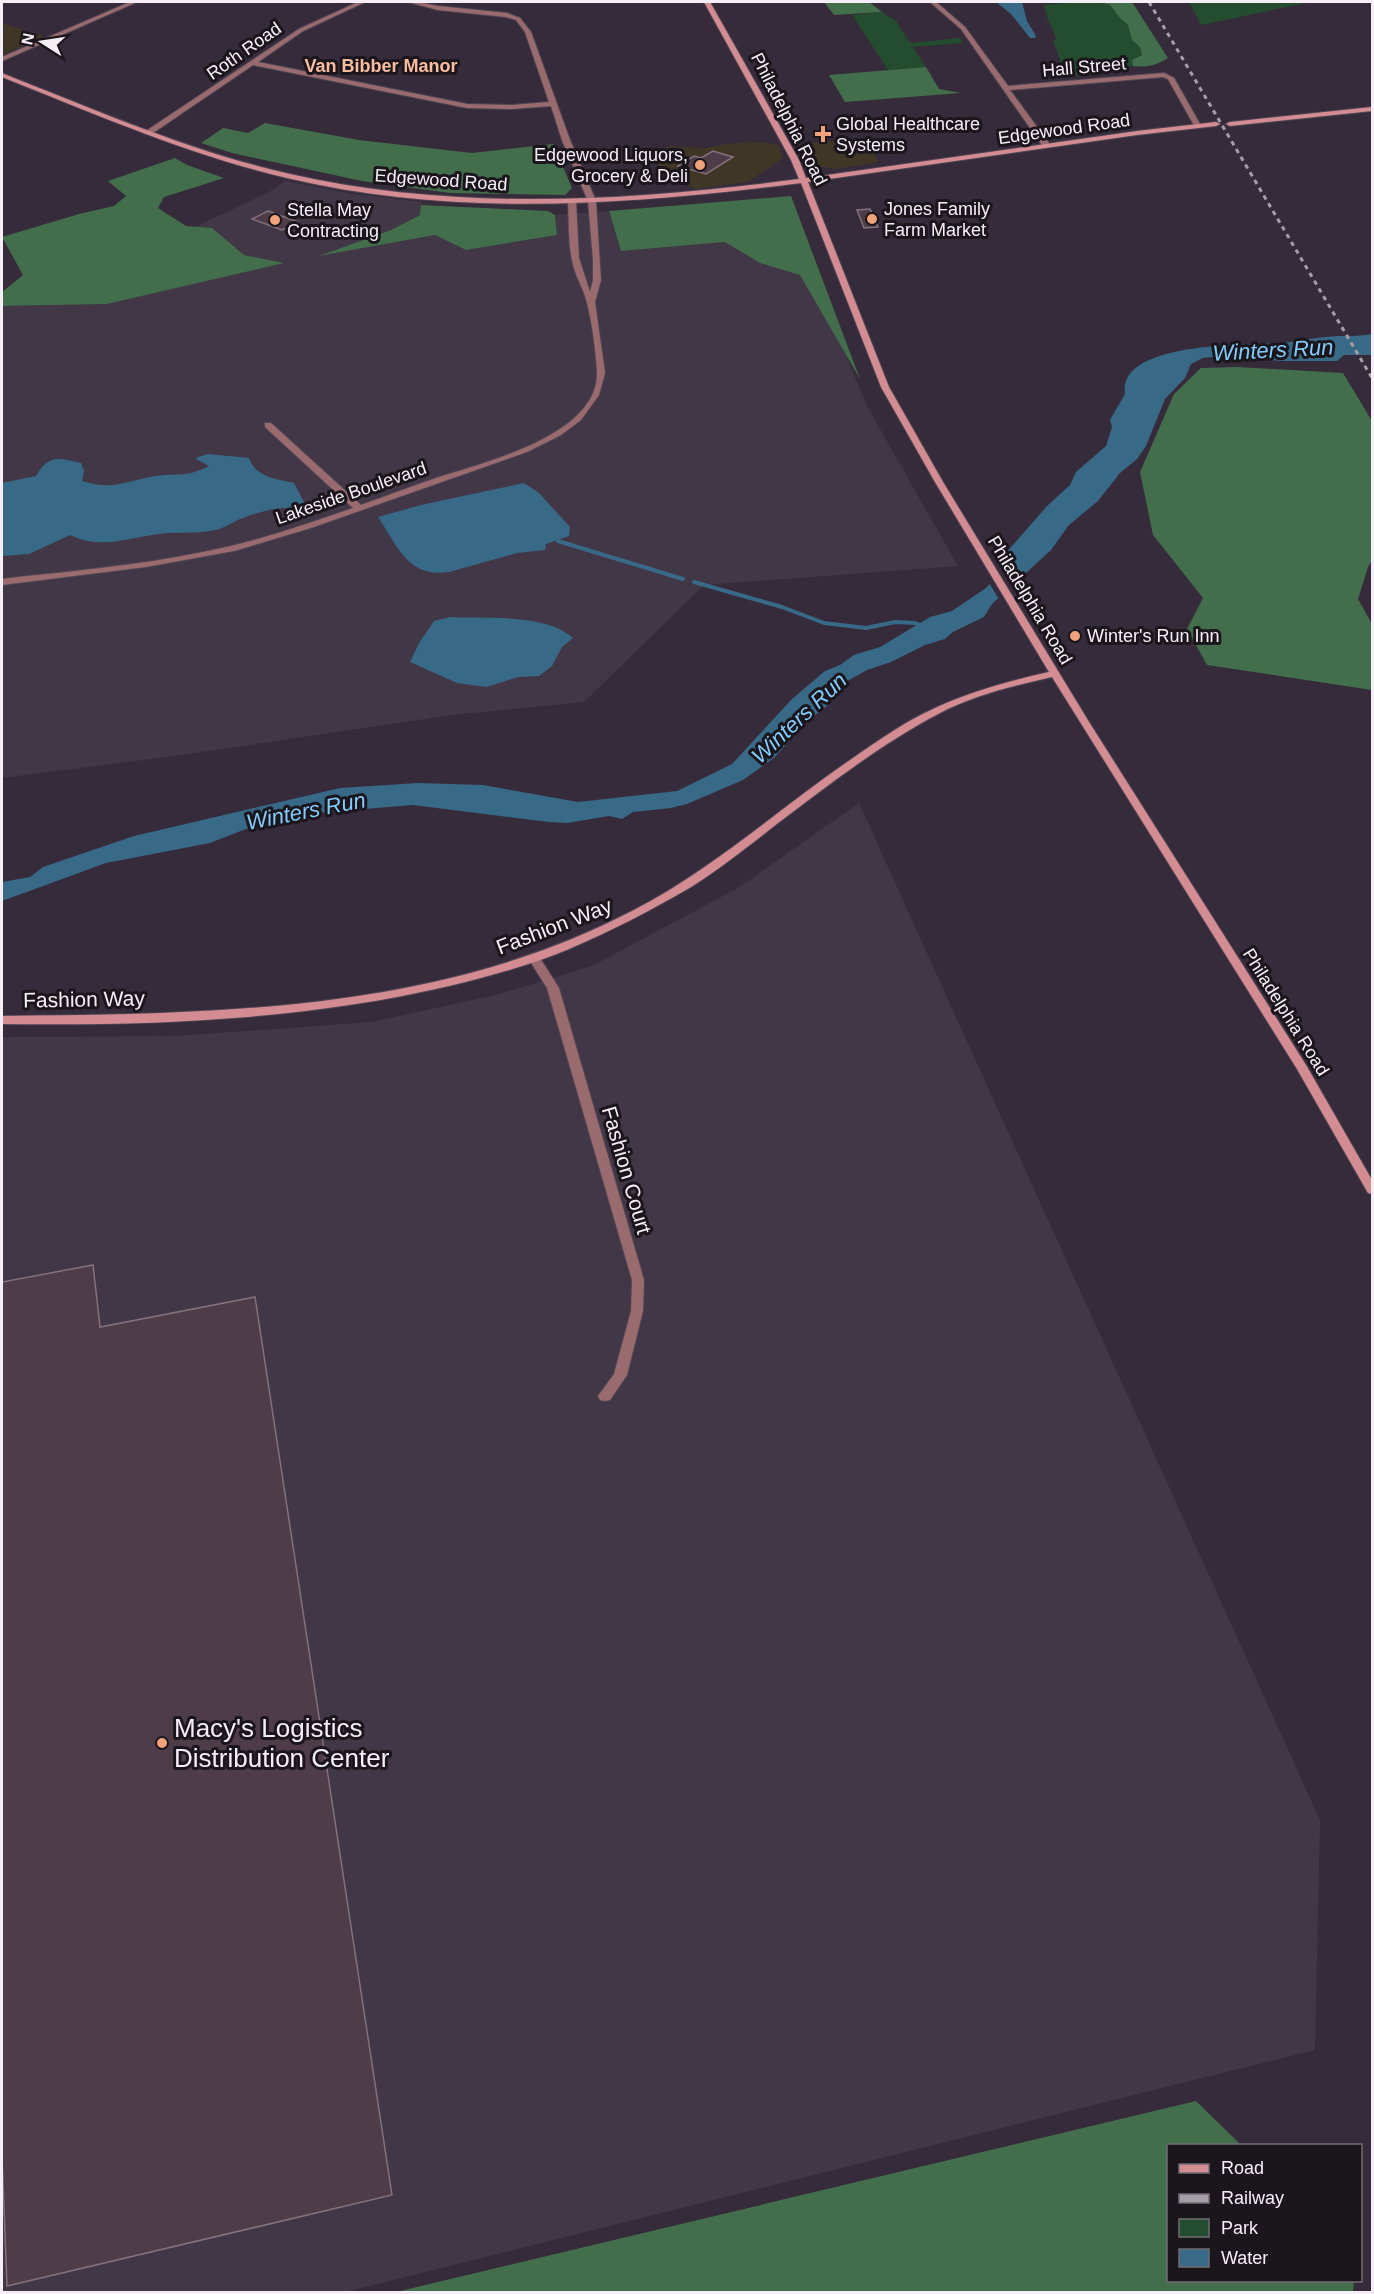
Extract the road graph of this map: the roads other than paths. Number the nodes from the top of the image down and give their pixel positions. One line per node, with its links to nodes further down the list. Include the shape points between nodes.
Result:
1 (134, 2): 6 (street)
2 (362, 2): 7 (street, Roth Road, via 301,30)
3 (411, 2): 10 (street, Lakeside Boulevard, via 494,12 518,20 528,32)
4 (707, 2): 17 (street, Philadelphia Road)
5 (933, 2): 9 (street, via 963,28)
6 (2, 59)
7 (252, 63): 10 (street, via 467,106); 15 (street, Roth Road)
8 (2, 75): 15 (street, Edgewood Road)
9 (1006, 88): 14 (street, Hall Street, via 1164,75 1171,78); 16 (street)
10 (553, 104): 19 (street, Lakeside Boulevard)
11 (1372, 109): 13 (street)
12 (1216, 124): 14 (street, Edgewood Road)
13 (1230, 124)
14 (1197, 126): 16 (street, Edgewood Road)
15 (147, 133): 18 (street, Edgewood Road, via 232,163 347,187 471,200)
16 (1047, 146): 17 (street, Edgewood Road)
17 (804, 180): 19 (street, Edgewood Road, via 688,195); 24 (street, Philadelphia Road, via 885,387)
18 (572, 201): 19 (street, Edgewood Road); 20 (street, Lakeside Boulevard, via 575,258 580,281)
19 (592, 201): 20 (street, Lakeside Boulevard, via 597,280)
20 (591, 302): 22 (street, Lakeside Boulevard, via 600,356 600,385 590,405 573,423 545,441)
21 (268, 425): 22 (street)
22 (360, 508): 23 (street, Lakeside Boulevard, via 221,551)
23 (2, 582)
24 (1055, 674): 25 (street, Fashion Way, via 1014,680 974,693 915,721 867,751 669,895 622,922); 27 (street, Philadelphia Road, via 1302,1068)
25 (534, 958): 26 (street, Fashion Way, via 428,989 320,1006 170,1017); 28 (street, Fashion Court, via 553,988 638,1280 637,1311 620,1376)
26 (2, 1020)
27 (1372, 1190)
28 (605, 1396)

